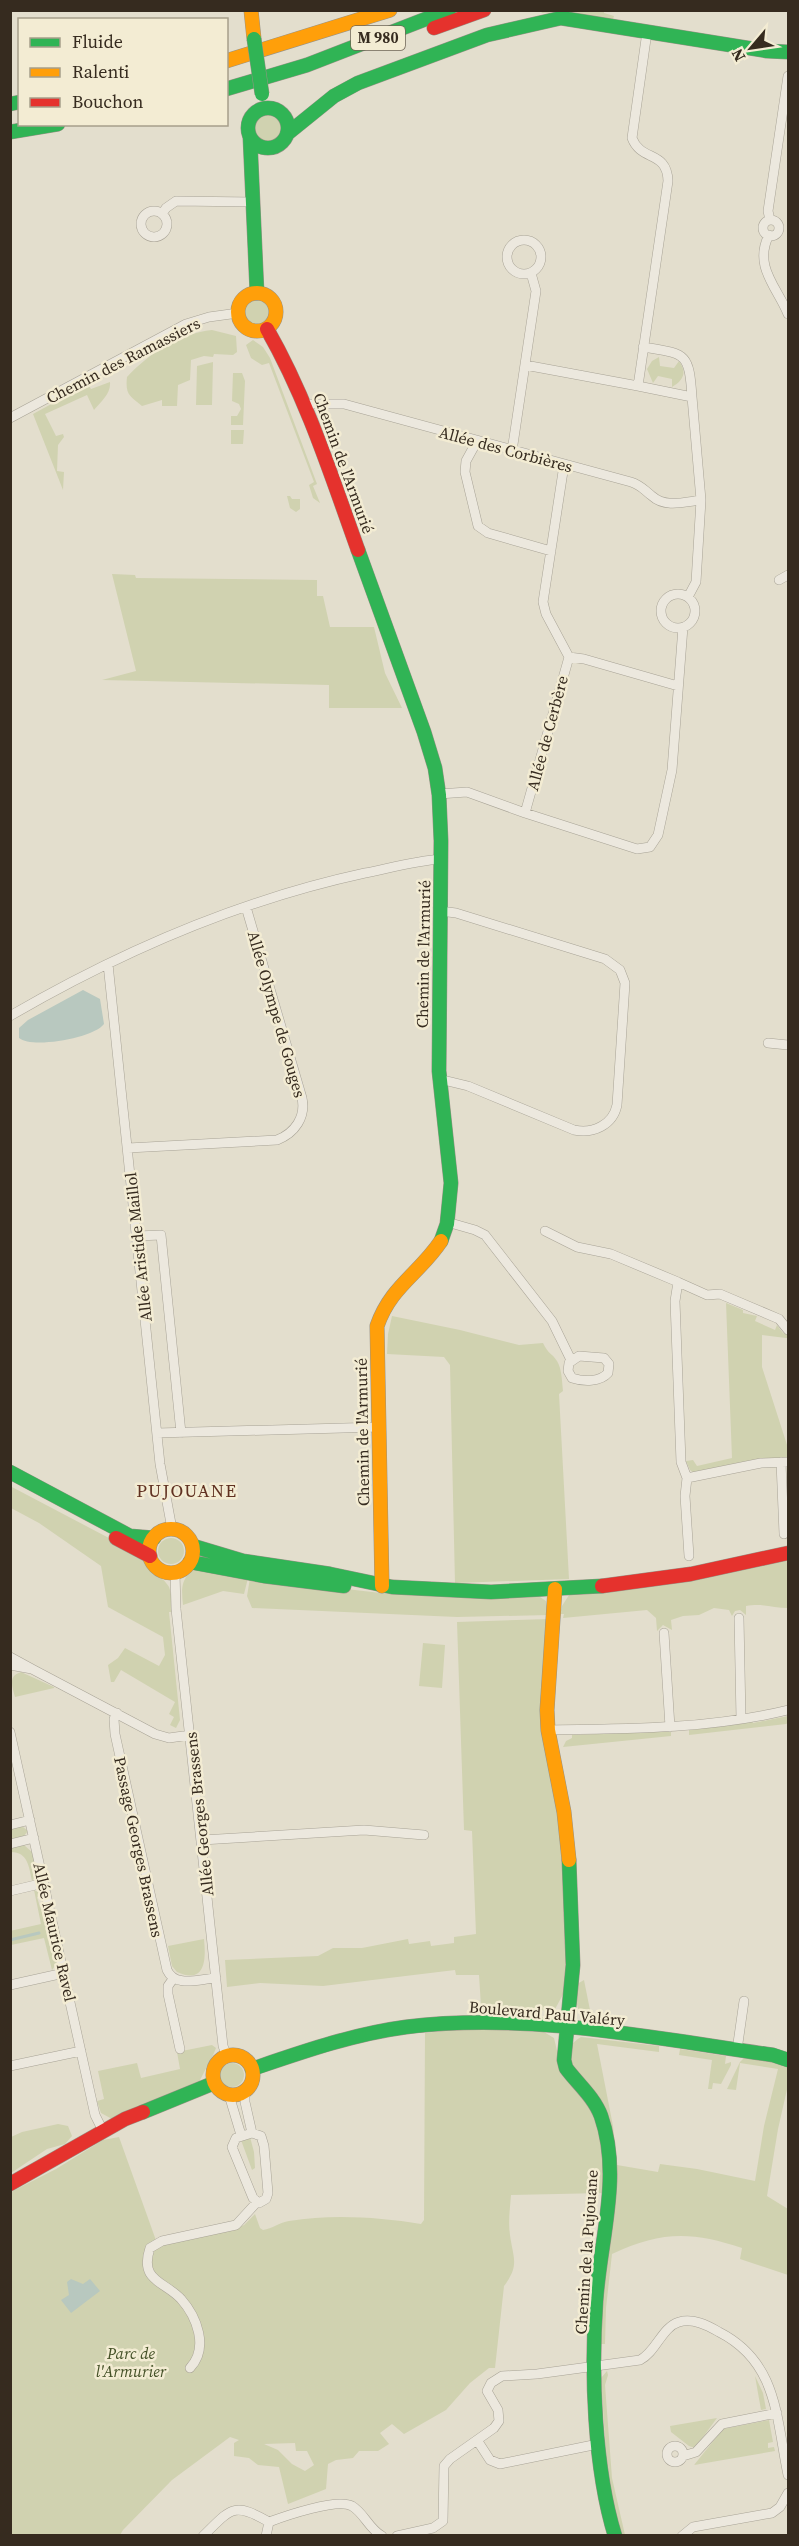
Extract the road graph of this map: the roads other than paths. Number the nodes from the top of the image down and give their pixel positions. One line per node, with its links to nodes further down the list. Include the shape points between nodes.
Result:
1 (251, 10): 13 (main road, bridge)
2 (368, 10): 6 (main road, via 347,18)
3 (390, 10): 6 (main road, M 980)
4 (449, 10): 10 (main road, M 980)
5 (484, 10): 10 (main road, via 321,66)
6 (337, 28): 9 (main road, M 980)
7 (646, 32): 8 (main road); 15 (main road, via 561,18 528,24 358,83 334,96); 32 (street, via 632,138 641,152 664,164 668,181)
8 (789, 52)
9 (228, 60)
10 (307, 65): 12 (main road, M 980)
11 (789, 76): 24 (street, via 768,211)
12 (228, 88)
13 (263, 101): 14 (main road); 19 (main road, via 249,120)
14 (282, 115): 15 (main road); 18 (main road, via 287,124)
15 (309, 117): 18 (main road)
16 (46, 126): 17 (main road)
17 (10, 132)
18 (286, 134): 20 (main road, via 276,146)
19 (250, 137): 20 (main road); 21 (main road)
20 (266, 148): 21 (main road)
21 (252, 165): 22 (main road)
22 (253, 202): 23 (street, via 176,201); 28 (main road)
23 (162, 214)
24 (770, 220): 25 (street); 26 (street, via 764,229)
25 (784, 228): 26 (street)
26 (769, 235): 30 (street, via 764,245 765,268)
27 (531, 273): 33 (street, via 536,291)
28 (257, 293): 29 (main road, via 243,299); 31 (main road, via 269,297 276,307 275,319)
29 (238, 313): 31 (main road, via 248,329); 37 (street, Chemin des Ramassiers, via 186,324)
30 (789, 314)
31 (267, 329): 36 (main road, Chemin de l'Armurié)
32 (643, 347): 34 (street); 35 (street, via 676,353 685,360 690,369)
33 (525, 364): 34 (street); 39 (street)
34 (638, 386): 35 (street)
35 (692, 397): 41 (street)
36 (305, 404): 38 (street, Allée des Corbières, via 344,404); 49 (main road, Chemin de l'Armurié, via 424,732)
37 (10, 418)
38 (477, 441): 39 (street, Allée des Corbières); 42 (street, via 466,461 465,472 478,526 488,533)
39 (512, 451): 40 (street, Allée des Corbières)
40 (564, 465): 41 (street, Allée des Corbières, via 636,484 665,503); 42 (street)
41 (700, 500): 45 (street, via 696,582)
42 (550, 551): 47 (street, via 543,605)
43 (789, 575): 44 (street)
44 (779, 580)
45 (688, 597): 46 (street, Allée de Cerbère, via 694,614); 46 (street, via 672,595 661,607 666,623)
46 (682, 627): 48 (street, Allée de Cerbère)
47 (569, 657): 48 (street, Allée de Cerbère); 50 (street, Allée de Cerbère)
48 (678, 686): 50 (street, Allée de Cerbère, via 672,770 658,835 650,847 637,849)
49 (439, 794): 50 (street, Allée de Cerbère, via 467,792); 51 (main road, Chemin de l'Armurié)
50 (525, 813)
51 (441, 860): 52 (street, via 327,881); 53 (main road, Chemin de l'Armurié)
52 (246, 907): 54 (street); 59 (street, Allée Olympe de Gouges, via 302,1098 302,1117 291,1132 277,1140)
53 (440, 911): 58 (main road, Chemin de l'Armurié); 58 (street, via 605,959 620,970 625,982 617,1105 614,1115 603,1126 590,1131 574,1130 468,1086)
54 (108, 964): 55 (street); 59 (street, Allée Aristide Maillol)
55 (10, 1016)
56 (768, 1043): 57 (street)
57 (789, 1045)
58 (439, 1079): 60 (main road, Chemin de l'Armurié, via 452,1163)
59 (128, 1148): 62 (street, Allée Aristide Maillol)
60 (447, 1222): 65 (street, via 484,1235 552,1322); 66 (main road, Chemin de l'Armurié, via 434,1253 393,1292 379,1320)
61 (545, 1231): 63 (street, via 577,1247 611,1254)
62 (137, 1236): 67 (street, Allée Aristide Maillol); 68 (street, via 161,1235)
63 (678, 1282): 64 (street, via 780,1320); 71 (street, via 681,1462)
64 (789, 1329)
65 (571, 1359)
66 (379, 1427): 68 (street); 82 (main road, Chemin de l'Armurié)
67 (157, 1433): 68 (street); 73 (street, Allée Aristide Maillol)
68 (181, 1433)
69 (785, 1462): 71 (street, via 753,1464); 74 (street)
70 (10, 1472): 75 (main road, via 130,1536)
71 (687, 1478): 79 (street)
72 (10, 1482): 78 (main road)
73 (172, 1529): 75 (main road); 76 (main road, via 185,1534)
74 (784, 1534)
75 (154, 1538): 78 (main road)
76 (193, 1546): 80 (main road); 82 (main road, via 227,1557)
77 (789, 1553): 83 (main road, via 658,1579)
78 (150, 1556): 81 (main road, via 157,1567)
79 (689, 1556)
80 (190, 1562): 81 (main road); 82 (main road, via 264,1576 358,1587)
81 (175, 1573): 95 (street, Allée Georges Brassens)
82 (376, 1585): 83 (main road, via 442,1591)
83 (555, 1589): 93 (main road, Chemin de la Pujouane)
84 (739, 1618): 91 (street)
85 (664, 1633): 92 (street)
86 (10, 1657): 88 (street)
87 (10, 1665): 88 (street)
88 (32, 1668): 90 (street)
89 (789, 1710): 91 (street)
90 (117, 1713): 95 (street, via 163,1737); 106 (street, Passage Georges Brassens, via 114,1734 166,1967)
91 (741, 1719): 92 (street)
92 (669, 1727): 93 (street)
93 (548, 1730): 109 (main road, Chemin de la Pujouane, via 564,1812 569,1864 573,1965)
94 (10, 1732): 96 (street, Allée Maurice Ravel)
95 (190, 1735): 100 (street, Allée Georges Brassens)
96 (30, 1820): 97 (street); 99 (street, Allée Maurice Ravel)
97 (10, 1825)
98 (424, 1835): 100 (street, via 364,1830)
99 (34, 1838): 101 (street); 102 (street, Allée Maurice Ravel)
100 (202, 1840): 105 (street, Allée Georges Brassens)
101 (10, 1844)
102 (44, 1883): 103 (street); 104 (street, Allée Maurice Ravel)
103 (10, 1890)
104 (64, 1973): 107 (street); 112 (street, Allée Maurice Ravel)
105 (216, 1978): 106 (street); 113 (street, Allée Georges Brassens)
106 (173, 1979): 110 (street, Passage Georges Brassens, via 168,1990)
107 (10, 1985)
108 (744, 2001): 111 (street)
109 (566, 2028): 111 (main road, Boulevard Paul Valéry); 116 (main road, Boulevard Paul Valéry, via 468,2022 405,2027 342,2040); 125 (main road, Chemin de la Pujouane, via 566,2068 599,2112 609,2166 597,2287)
110 (180, 2049)
111 (737, 2050): 114 (main road, Boulevard Paul Valéry)
112 (81, 2051): 115 (street); 120 (street, Allée Maurice Ravel, via 95,2115)
113 (227, 2056): 116 (main road, via 242,2057); 117 (main road, via 214,2066)
114 (789, 2058)
115 (10, 2066)
116 (252, 2069): 118 (main road, via 252,2081)
117 (214, 2083): 119 (main road); 120 (main road)
118 (245, 2091): 119 (main road); 121 (street)
119 (229, 2095): 122 (street)
120 (103, 2131): 123 (main road)
121 (252, 2133): 122 (street); 124 (street, via 263,2140 268,2193 264,2201)
122 (240, 2135): 124 (street, via 232,2147)
123 (10, 2184)
124 (257, 2202): 126 (street, via 236,2225 162,2241 150,2248 147,2263 151,2275 179,2297 197,2324 200,2348)
125 (595, 2366): 127 (street, via 642,2359 674,2325 696,2322 729,2337 750,2355 769,2385); 128 (street, via 498,2378 487,2391 498,2410 499,2421); 129 (main road, Chemin de la Pujouane)
126 (190, 2368)
127 (777, 2413): 130 (street, via 722,2424 699,2449); 131 (street)
128 (477, 2440): 129 (street, via 490,2460 500,2464); 137 (street, via 444,2466 441,2523)
129 (598, 2444): 138 (main road, Chemin de la Pujouane)
130 (683, 2456)
131 (789, 2475)
132 (789, 2493): 139 (street, via 772,2513 693,2528)
133 (269, 2522): 134 (street, via 246,2510 234,2510); 135 (street); 136 (street, via 299,2511 345,2504 355,2508)
134 (204, 2535)
135 (266, 2535)
136 (382, 2535)
137 (397, 2535)
138 (615, 2535)
139 (682, 2535)

